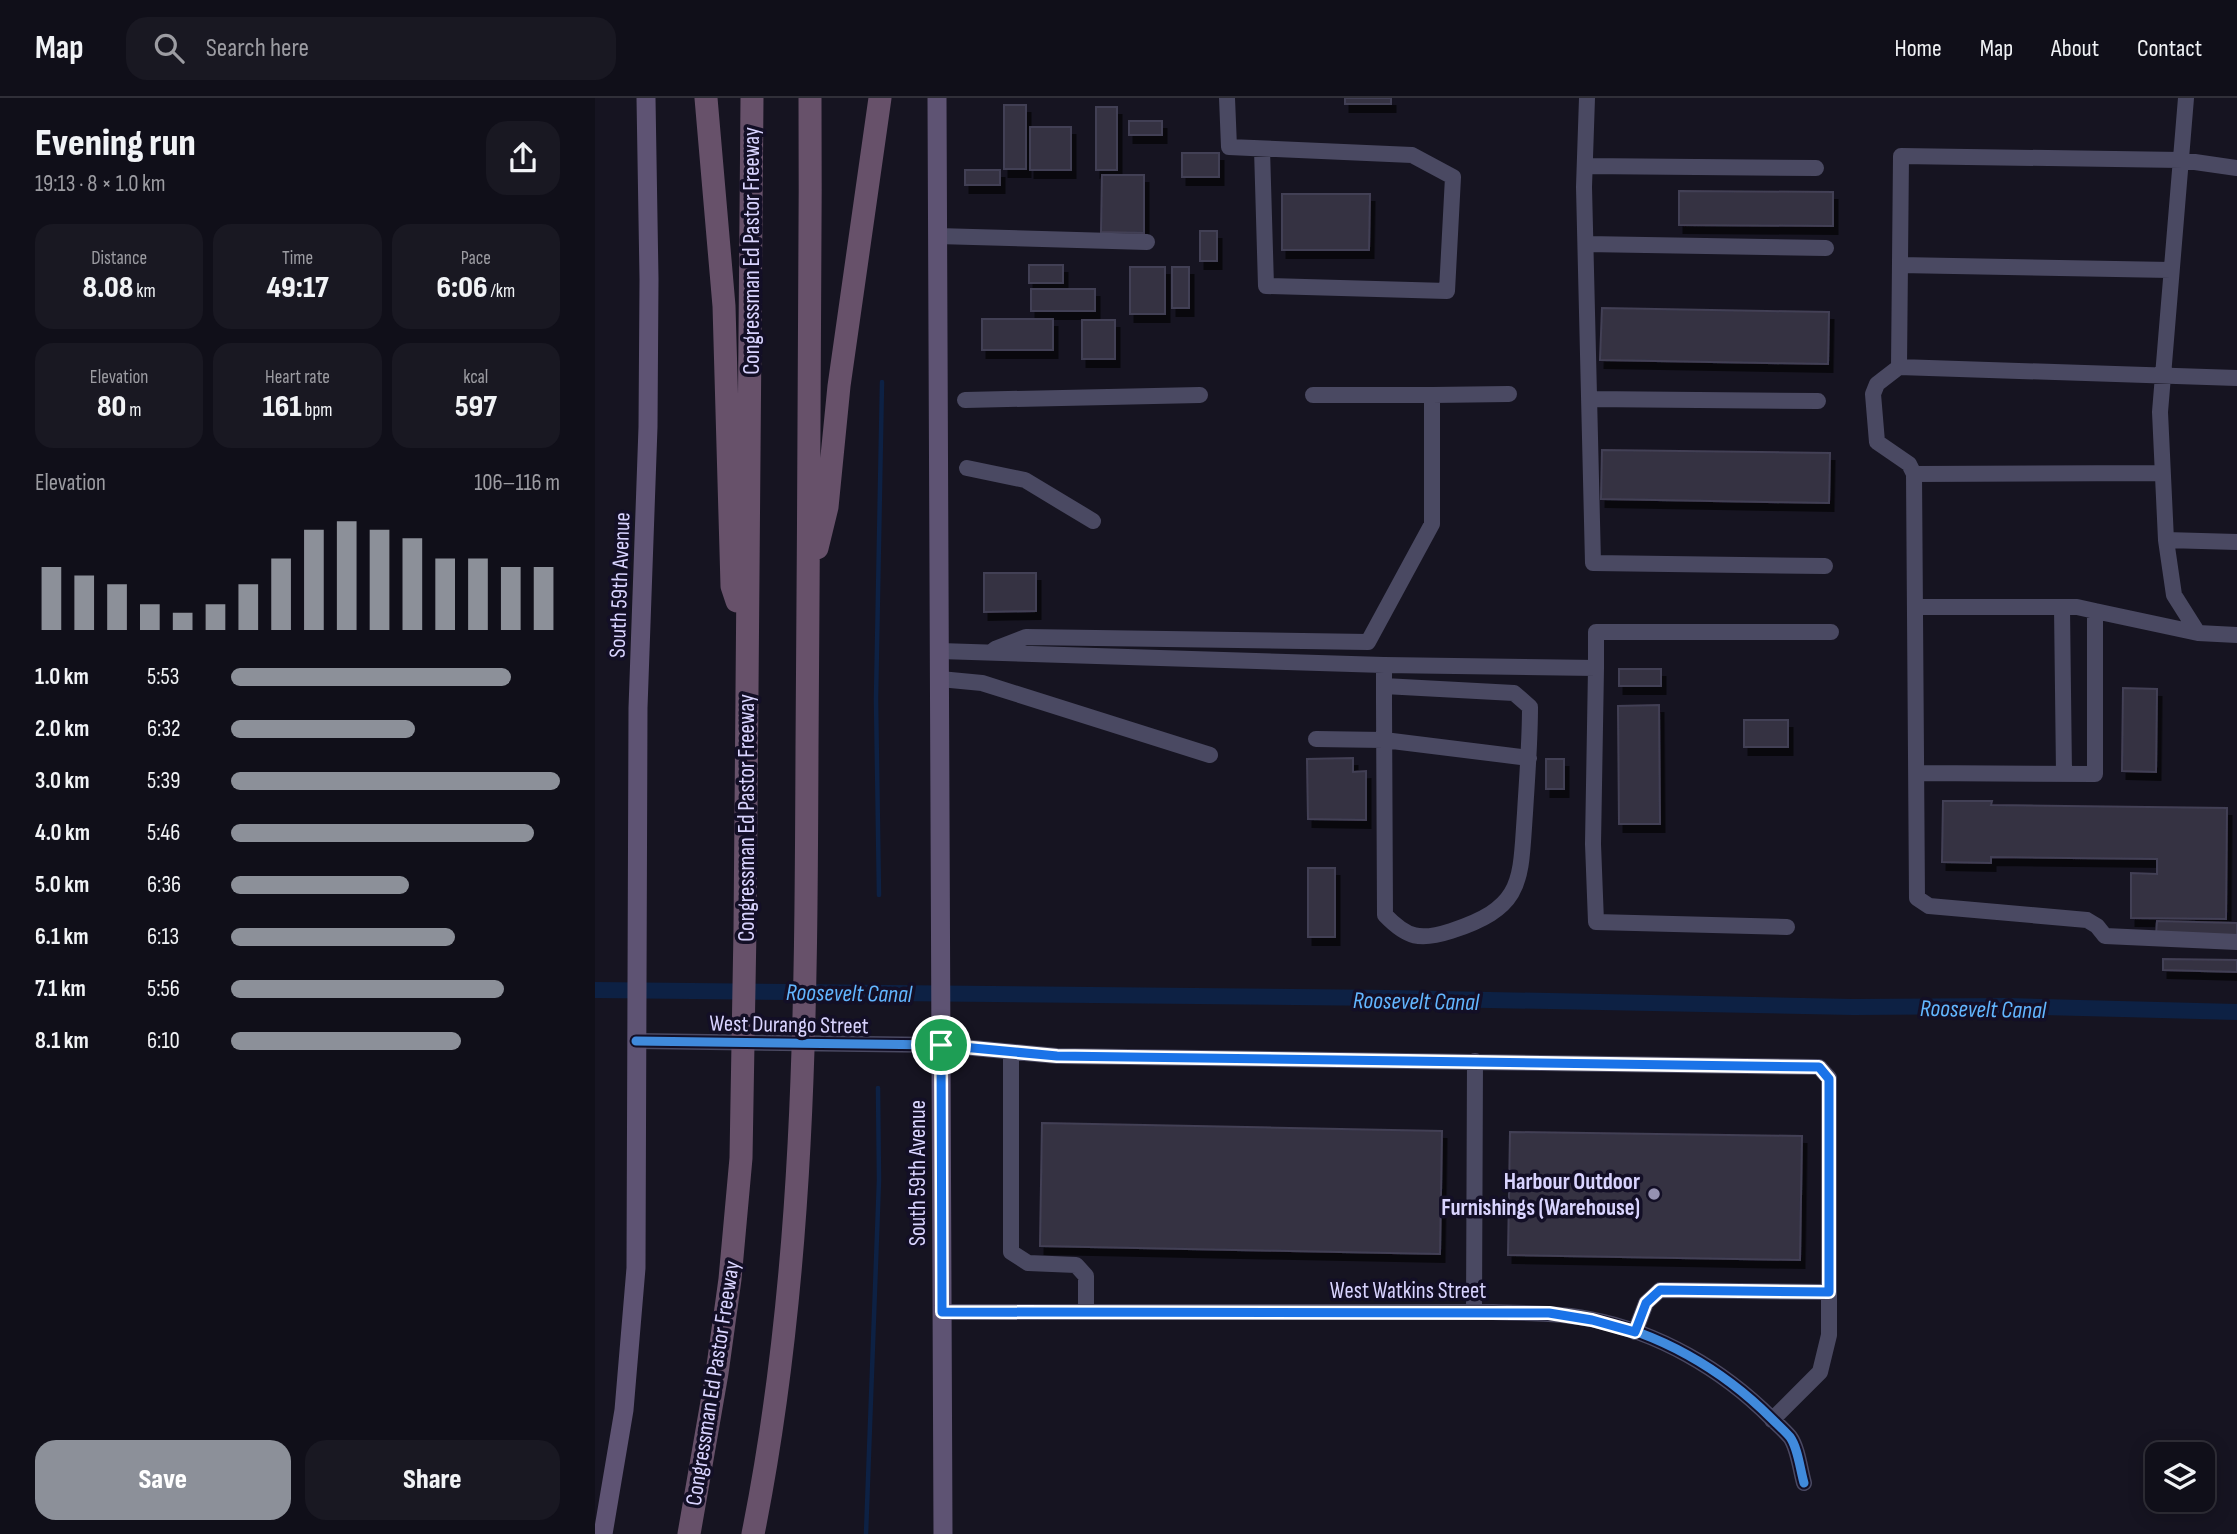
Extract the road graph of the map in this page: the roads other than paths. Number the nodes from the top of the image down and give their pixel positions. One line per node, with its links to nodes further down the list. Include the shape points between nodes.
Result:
1 (646, 98): 60 (main road, South 59th Avenue, via 648,427 638,708)
2 (706, 98): 42 (highway, via 724,306 732,586)
3 (751, 98): 42 (highway, Congressman Ed Pastor Freeway)
4 (810, 98): 38 (highway)
5 (880, 98): 38 (highway, via 839,386 827,507)
6 (937, 98): 15 (main road, South 59th Avenue)
7 (1227, 98): 10 (street, via 1229,147)
8 (1587, 98): 12 (street)
9 (2186, 98): 11 (street)
10 (1262, 149): 10 (street, via 1412,155 1453,177 1447,291 1266,286)
11 (2181, 160): 14 (street); 19 (street, via 1901,156); 20 (street)
12 (1585, 166): 13 (street); 17 (street)
13 (1816, 168)
14 (2237, 168)
15 (937, 236): 16 (street); 46 (main road, South 59th Avenue)
16 (1147, 242)
17 (1586, 244): 18 (street); 28 (street)
18 (1826, 248)
19 (1900, 265): 20 (street); 21 (street)
20 (2171, 270): 22 (street)
21 (1899, 368): 22 (street); 33 (street, via 1877,384 1873,394 1875,429 1877,442 1909,464)
22 (2163, 376): 23 (street); 32 (street)
23 (2237, 378)
24 (1509, 394): 26 (street)
25 (1313, 395): 26 (street)
26 (1432, 395): 47 (street, via 1432,524 1368,642 1026,637)
27 (1200, 396): 29 (street)
28 (1589, 399): 30 (street); 37 (street, via 1593,564)
29 (964, 400)
30 (1818, 401)
31 (967, 468): 34 (street, via 1025,480)
32 (2162, 473): 33 (street); 35 (street)
33 (1914, 474): 39 (street)
34 (1093, 521)
35 (2166, 540): 36 (street); 44 (street, via 2174,594)
36 (2237, 542)
37 (1825, 566)
38 (808, 589): 75 (highway, via 803,1084 793,1261)
39 (1915, 607): 40 (street); 56 (street)
40 (2062, 607): 41 (street); 57 (street)
41 (2095, 611): 44 (street); 57 (street, via 2095,774)
42 (747, 630): 71 (highway, Congressman Ed Pastor Freeway, via 741,1158 730,1279)
43 (1831, 632): 49 (street, via 1596,632)
44 (2198, 633): 45 (street)
45 (2237, 635)
46 (940, 651): 47 (street); 50 (main road, South 59th Avenue)
47 (986, 652): 48 (street)
48 (1384, 665): 49 (street); 51 (street)
49 (1596, 668): 58 (street, via 1596,922)
50 (940, 679): 54 (street, via 982,683); 61 (main road, South 59th Avenue)
51 (1384, 686): 53 (street); 55 (street, via 1514,693 1529,707)
52 (1316, 739): 53 (street)
53 (1384, 740): 55 (street); 55 (street, via 1385,915 1400,931 1420,937 1450,932 1493,914 1515,886 1524,849)
54 (1210, 755)
55 (1529, 758)
56 (1917, 773): 57 (street); 59 (street, via 1917,898 1929,906 2087,920 2105,936)
57 (2064, 774)
58 (1787, 927)
59 (2237, 942)
60 (636, 1041): 61 (street, West Durango Street); 72 (main road, South 59th Avenue, via 636,1268 624,1410)
61 (941, 1045): 62 (street, West Durango Street); 65 (main road, South 59th Avenue)
62 (1011, 1052): 63 (street, West Durango Street); 66 (street, via 1011,1252 1028,1263 1076,1265 1086,1276)
63 (1475, 1061): 64 (street, West Durango Street, via 1819,1067 1829,1079); 67 (street)
64 (1829, 1292): 68 (street, via 1660,1290 1646,1303); 69 (street, West Durango Street, via 1829,1335 1820,1372)
65 (942, 1312): 66 (street, West Watkins Street); 76 (main road, South 59th Avenue)
66 (1086, 1312): 67 (street, West Watkins Street)
67 (1474, 1312): 68 (street, West Watkins Street, via 1549,1313)
68 (1635, 1332): 69 (street, West Watkins Street, via 1723,1376)
69 (1772, 1420): 70 (street, West Watkins Street, via 1791,1439)
70 (1804, 1483)
71 (697, 1489): 73 (highway); 74 (highway, Congressman Ed Pastor Freeway)
72 (603, 1534)
73 (675, 1534)
74 (689, 1534)
75 (753, 1534)
76 (943, 1534)

